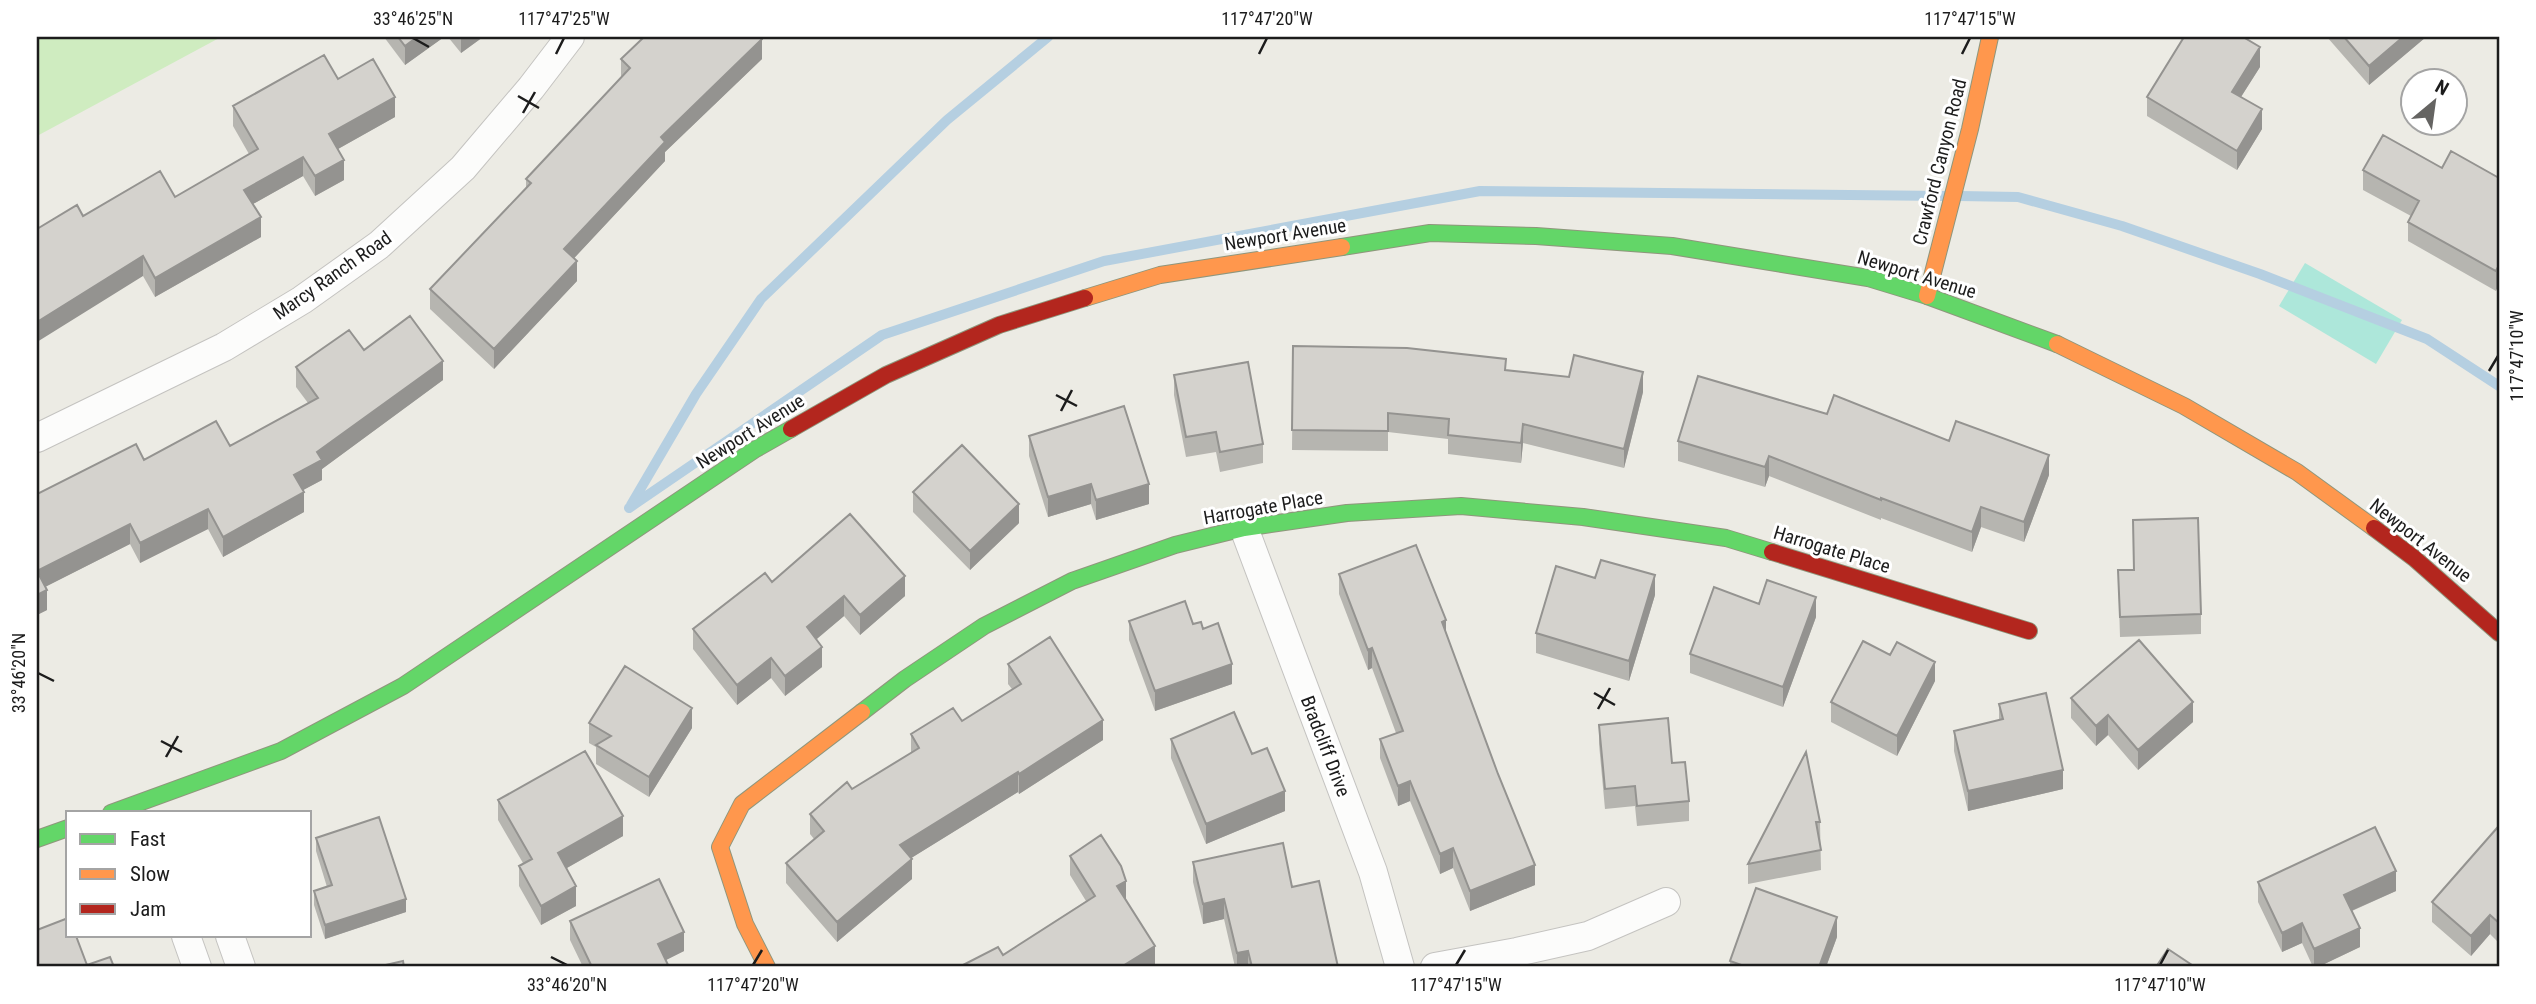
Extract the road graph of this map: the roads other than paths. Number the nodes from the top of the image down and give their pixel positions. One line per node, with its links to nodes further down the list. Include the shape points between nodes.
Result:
1 (570, 37): 4 (street, Marcy Ranch Road, via 463,168 379,245 302,300 224,347)
2 (1990, 37): 3 (main road, Crawford Canyon Road)
3 (1927, 296): 7 (main road, Newport Avenue, via 2069,348 2184,406 2297,472 2414,558); 8 (main road, Newport Avenue, via 1868,278 1672,246 1430,233 1160,275 999,325 886,375 754,450 403,686 281,751)
4 (37, 439)
5 (1244, 528): 6 (main road, Harrogate Place, via 1347,513 1461,506 1583,517 1726,538); 17 (main road, Harrogate Place, via 1175,545 1072,581 985,626 905,679 742,803 720,847 745,924); 18 (street, Bradcliff Drive, via 1373,872)
6 (2029, 631)
7 (2499, 633)
8 (165, 804): 9 (main road, Newport Avenue)
9 (123, 811)
10 (66, 829): 11 (main road)
11 (37, 839)
12 (1666, 902): 19 (street, via 1588,936)
13 (186, 937): 15 (street)
14 (230, 937): 16 (street)
15 (197, 967)
16 (241, 967)
17 (767, 967)
18 (1400, 967)
19 (1434, 967)

